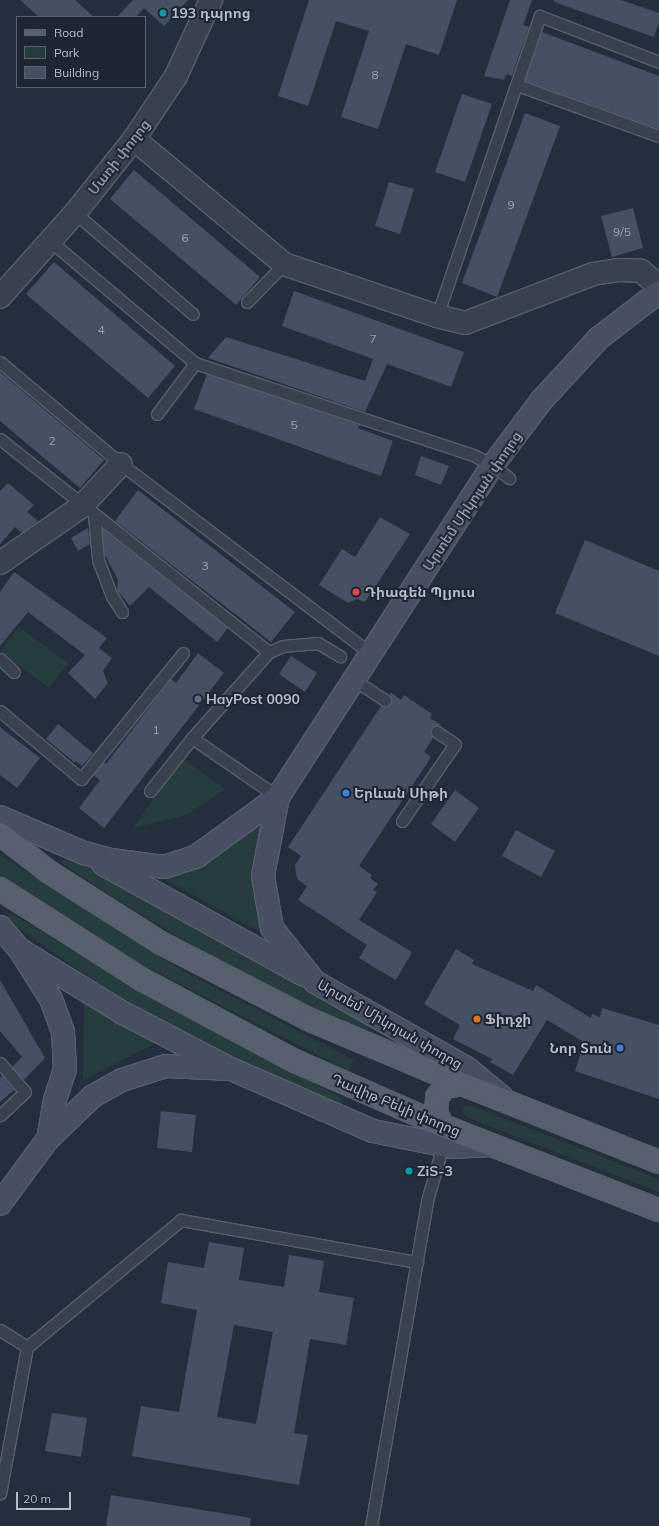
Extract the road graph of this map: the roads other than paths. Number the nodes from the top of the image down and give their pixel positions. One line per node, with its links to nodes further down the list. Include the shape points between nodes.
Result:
1 (211, 0): 5 (street, Մառի փողոց, via 176,76)
2 (659, 62): 3 (lane, via 540,16)
3 (517, 84): 4 (lane); 14 (lane)
4 (659, 136)
5 (134, 139): 6 (street, Մառի փողոց); 8 (street)
6 (75, 213): 7 (street, Մառի փողոց); 13 (lane)
7 (49, 240): 11 (street, Մառի փողոց); 16 (lane)
8 (284, 264): 12 (lane); 14 (street)
9 (659, 286): 14 (street, via 641,271 612,271 593,274 465,323)
10 (659, 292): 20 (main road, Արտեմ Միկոյան փողոց, via 599,338 541,401)
11 (0, 297)
12 (247, 302)
13 (193, 314)
14 (437, 316)
15 (0, 362): 19 (lane)
16 (195, 363): 17 (lane); 20 (lane, via 473,455)
17 (158, 414)
18 (0, 439): 21 (lane)
19 (121, 464): 21 (street); 26 (lane)
20 (501, 471): 26 (main road, Արտեմ Միկոյան փողոց)
21 (88, 510): 22 (street); 23 (lane, via 98,560 112,596); 24 (lane)
22 (0, 563)
23 (122, 612)
24 (269, 652): 27 (lane, via 283,646 318,644); 34 (lane)
25 (183, 653): 32 (lane, via 81,779)
26 (371, 654): 30 (main road, Արտեմ Միկոյան փողոց)
27 (340, 656)
28 (0, 659): 29 (lane)
29 (14, 672)
30 (354, 680): 31 (lane); 36 (main road, Արտեմ Միկոյան փողոց)
31 (385, 700)
32 (0, 711)
33 (437, 732): 38 (lane, via 455,744)
34 (192, 738): 35 (lane); 36 (lane)
35 (150, 791)
36 (278, 797): 40 (main road, Արտեմ Միկոյան փողոց, via 197,856 164,867 118,861); 44 (main road, Արտեմ Միկոյան փողոց, via 264,876 272,928)
37 (0, 817): 40 (main road, Արտեմ Միկոյան փողոց)
38 (402, 821)
39 (0, 834): 47 (main road, via 49,872 162,943 308,1019)
40 (84, 853): 44 (main road)
41 (0, 889): 50 (main road, Դավիթ Բեկի փողոց, via 143,980)
42 (0, 926): 43 (main road)
43 (20, 950): 46 (main road, via 125,1014); 51 (main road, via 51,999 63,1032 65,1069 55,1100)
44 (315, 982): 48 (main road, Արտեմ Միկոյան փողոց, via 468,1069)
45 (0, 1063): 49 (lane, via 25,1092)
46 (231, 1069): 50 (main road, via 373,1130); 51 (main road, via 166,1066 122,1080 93,1096)
47 (462, 1084): 48 (main road); 50 (main road, via 445,1087 437,1097 436,1113)
48 (509, 1103): 52 (main road)
49 (0, 1115)
50 (443, 1136): 54 (main road, Դավիթ Բեկի փողոց, via 492,1145); 55 (lane, via 427,1201)
51 (48, 1139): 53 (main road)
52 (659, 1162)
53 (1, 1198)
54 (659, 1210)
55 (417, 1262): 57 (lane, via 181,1220); 59 (lane)
56 (0, 1330): 57 (lane)
57 (27, 1347): 58 (lane)
58 (0, 1494)
59 (371, 1526)

